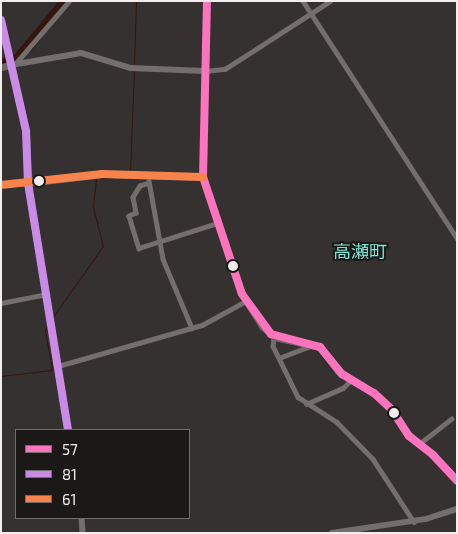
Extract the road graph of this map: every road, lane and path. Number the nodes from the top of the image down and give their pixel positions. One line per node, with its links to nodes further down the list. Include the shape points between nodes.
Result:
1 (68, 1): 7 (street, via 20,60)
2 (207, 1): 9 (street)
3 (303, 1): 5 (street)
4 (330, 1): 5 (street)
5 (311, 14): 9 (street, via 224,70); 15 (street)
6 (1, 20): 7 (street)
7 (11, 65): 8 (main road); 9 (street, via 73,53 132,68); 12 (main road, via 26,131)
8 (1, 68)
9 (205, 71): 10 (street)
10 (203, 177): 11 (main road); 14 (main road)
11 (149, 179): 12 (main road, via 79,175); 16 (street); 16 (street, via 133,197 136,213 129,216 139,248)
12 (28, 183): 13 (street); 17 (street)
13 (1, 185)
14 (218, 223): 16 (street); 18 (main road)
15 (457, 238)
16 (160, 242): 20 (street, via 169,276)
17 (47, 294): 19 (street); 24 (street)
18 (246, 301): 20 (street); 21 (main road)
19 (1, 302)
20 (192, 328): 24 (street)
21 (274, 336): 22 (main road); 23 (street, via 272,342)
22 (315, 345): 23 (street); 25 (main road, via 326,352 338,371)
23 (279, 358): 26 (street, via 298,397)
24 (58, 366): 28 (street)
25 (351, 380): 26 (street, via 343,388); 29 (main road, via 374,393)
26 (306, 404): 33 (street, via 337,422 373,459)
27 (451, 419): 29 (street)
28 (68, 429)
29 (418, 444): 30 (main road)
30 (457, 481)
31 (457, 509): 33 (street)
32 (82, 519): 34 (street)
33 (414, 522): 35 (street)
34 (83, 533)
35 (332, 533)

